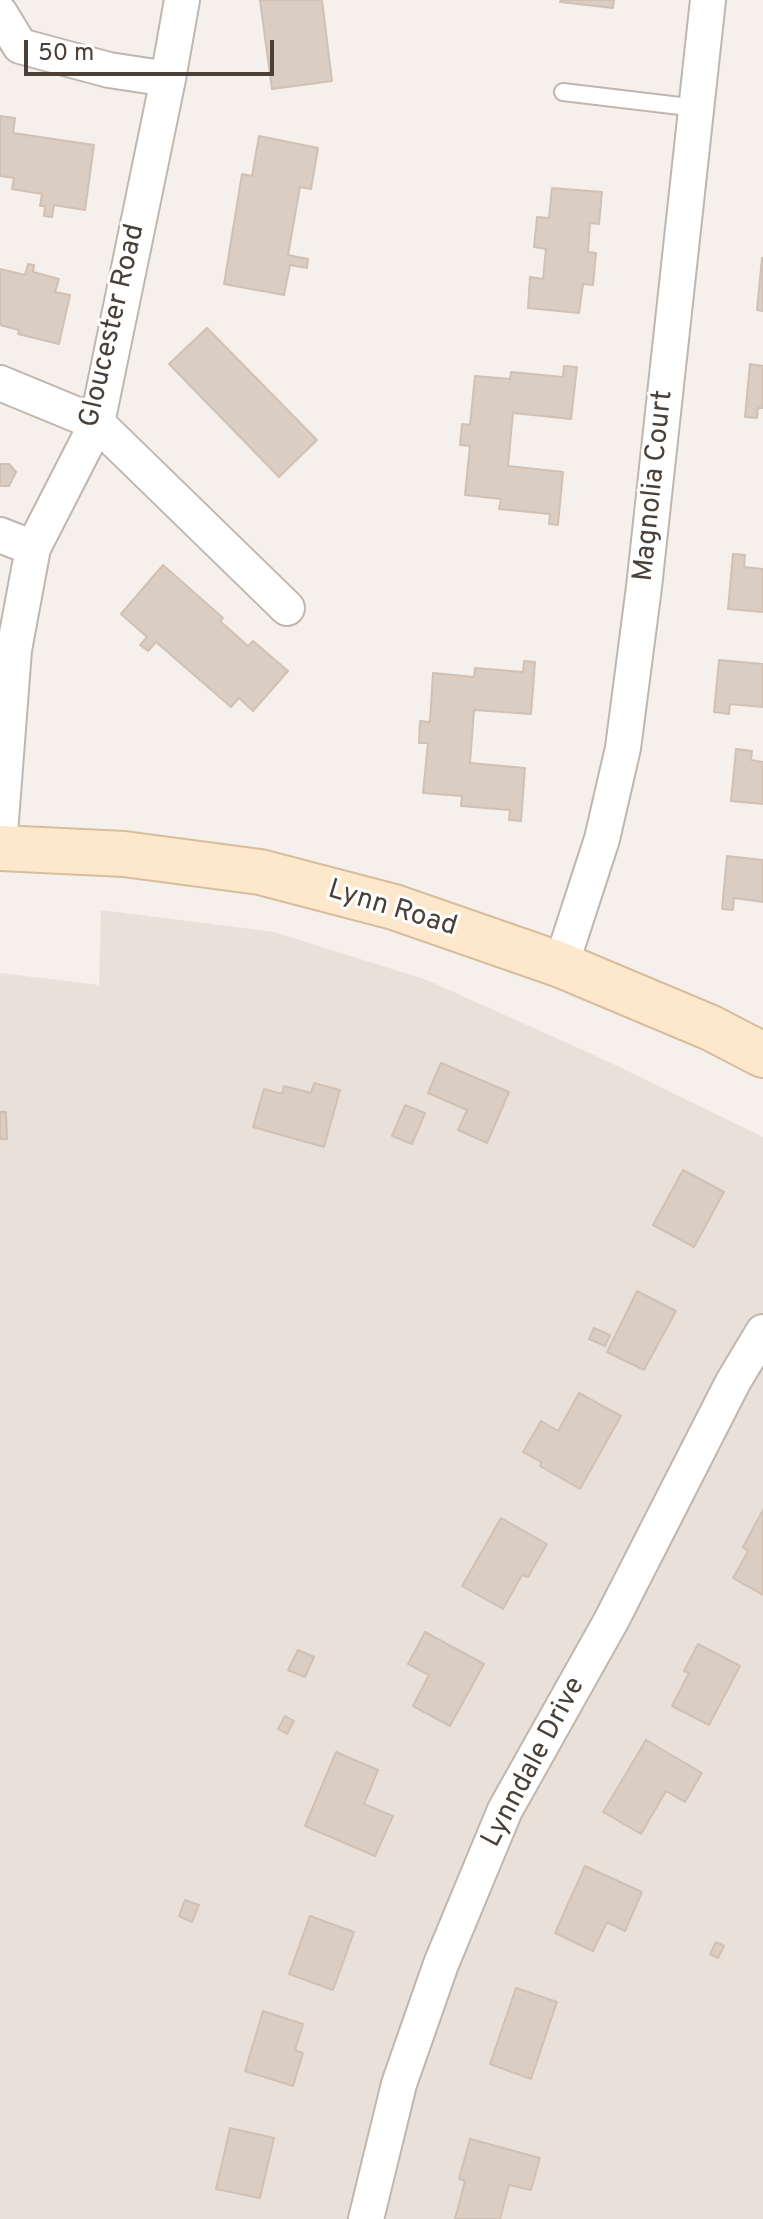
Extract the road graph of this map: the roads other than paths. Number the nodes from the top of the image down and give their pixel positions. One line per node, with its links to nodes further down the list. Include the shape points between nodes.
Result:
1 (182, 0): 4 (street, Gloucester Road)
2 (708, 0): 6 (street, Magnolia Court)
3 (0, 13): 4 (street, via 20,46 109,70)
4 (168, 79): 8 (street, Gloucester Road)
5 (563, 92): 6 (lane)
6 (697, 108): 14 (street, Magnolia Court, via 623,748 602,839)
7 (0, 383): 8 (street)
8 (97, 423): 10 (street, Gloucester Road); 11 (street)
9 (0, 535): 10 (street)
10 (33, 548): 12 (street, Gloucester Road, via 14,650)
11 (287, 608)
12 (0, 833)
13 (0, 848): 14 (main road, Lynn Road, via 124,854 260,872 394,907)
14 (561, 965): 15 (main road, Lynn Road)
15 (763, 1055)
16 (763, 1332): 17 (street, Lynndale Drive, via 505,1810 441,1964 399,2084)
17 (366, 2219)

